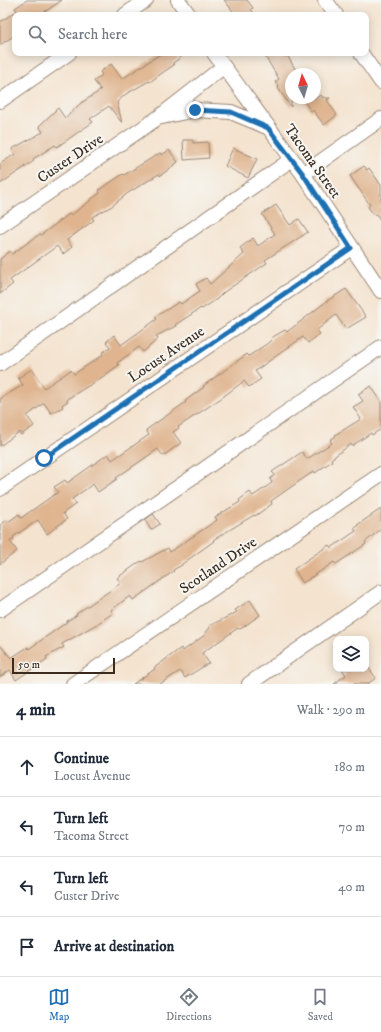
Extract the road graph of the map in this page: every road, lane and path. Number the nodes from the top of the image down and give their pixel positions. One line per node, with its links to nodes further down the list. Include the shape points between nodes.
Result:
1 (146, 0): 4 (street)
2 (178, 0): 5 (street)
3 (325, 0): 6 (street)
4 (129, 12)
5 (187, 12)
6 (334, 12)
7 (65, 56): 12 (street)
8 (216, 56): 10 (street, Tacoma Street)
9 (364, 56): 11 (street)
10 (223, 67): 13 (street, Custer Drive); 15 (street, Tacoma Street)
11 (381, 82)
12 (0, 101)
13 (159, 117): 15 (street, Custer Drive, via 195,110 231,112); 18 (street, Custer Drive)
14 (381, 119): 17 (street)
15 (268, 128): 16 (street, Tacoma Street)
16 (292, 159): 17 (street, Tacoma Street); 22 (street)
17 (303, 174): 19 (street, Tacoma Street)
18 (0, 226)
19 (351, 248): 20 (street, Tacoma Street); 24 (street, Locust Avenue)
20 (381, 291)
21 (381, 347): 26 (street)
22 (0, 364)
23 (381, 474): 27 (street, Scotland Drive)
24 (0, 489)
25 (381, 592): 28 (street)
26 (0, 610)
27 (74, 684)
28 (249, 684)

